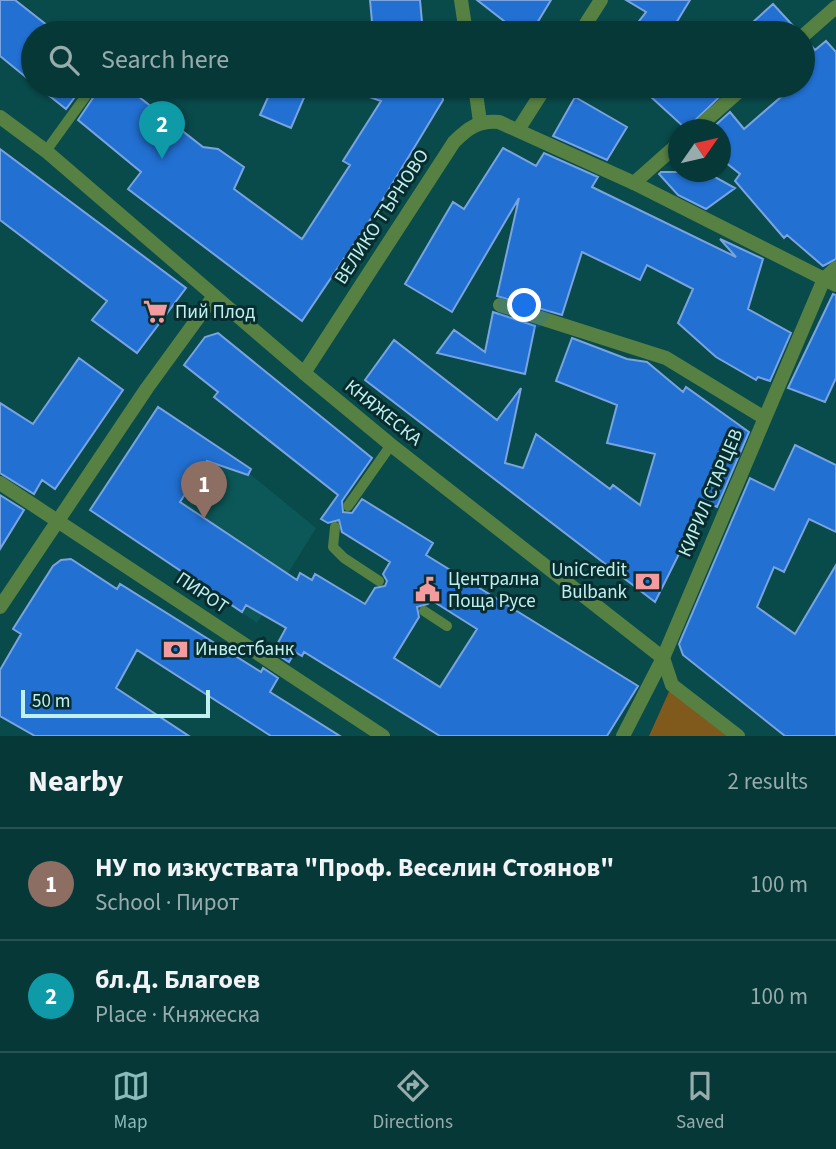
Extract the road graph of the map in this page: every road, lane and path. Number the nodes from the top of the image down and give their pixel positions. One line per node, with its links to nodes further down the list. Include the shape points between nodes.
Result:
1 (461, 0): 4 (street)
2 (601, 0): 5 (street)
3 (836, 7): 6 (street)
4 (464, 21)
5 (588, 21)
6 (815, 25)
7 (84, 98): 15 (lane)
8 (477, 98): 13 (street)
9 (538, 98): 14 (street)
10 (731, 98): 12 (street)
11 (0, 117): 15 (street, КНЯЖЕСКА)
12 (708, 119)
13 (480, 122): 14 (street, via 499,122); 22 (street, ВЕЛИКО ТЪРНОВО, via 454,142)
14 (518, 130): 17 (street)
15 (46, 151): 20 (street, КНЯЖЕСКА)
16 (668, 153): 17 (street)
17 (634, 183): 19 (street)
18 (836, 268): 19 (street, КИРИЛ СТАРЦЕВ)
19 (830, 282): 23 (street, КИРИЛ СТАРЦЕВ)
20 (214, 296): 22 (street, КНЯЖЕСКА); 27 (street)
21 (500, 305): 23 (street, via 666,358)
22 (304, 373): 24 (street, КНЯЖЕСКА)
23 (763, 417): 33 (street, КИРИЛ СТАРЦЕВ)
24 (391, 445): 26 (lane); 33 (street, КНЯЖЕСКА)
25 (0, 482): 27 (street, ПИРОТ)
26 (348, 506)
27 (58, 519): 30 (street); 34 (street, ПИРОТ)
28 (335, 527): 29 (lane, via 333,547)
29 (379, 581)
30 (0, 607)
31 (424, 611): 32 (lane)
32 (447, 626)
33 (663, 658): 35 (street, КИРИЛ СТАРЦЕВ); 36 (street, КНЯЖЕСКА, via 672,685)
34 (383, 736)
35 (623, 736)
36 (738, 736)

